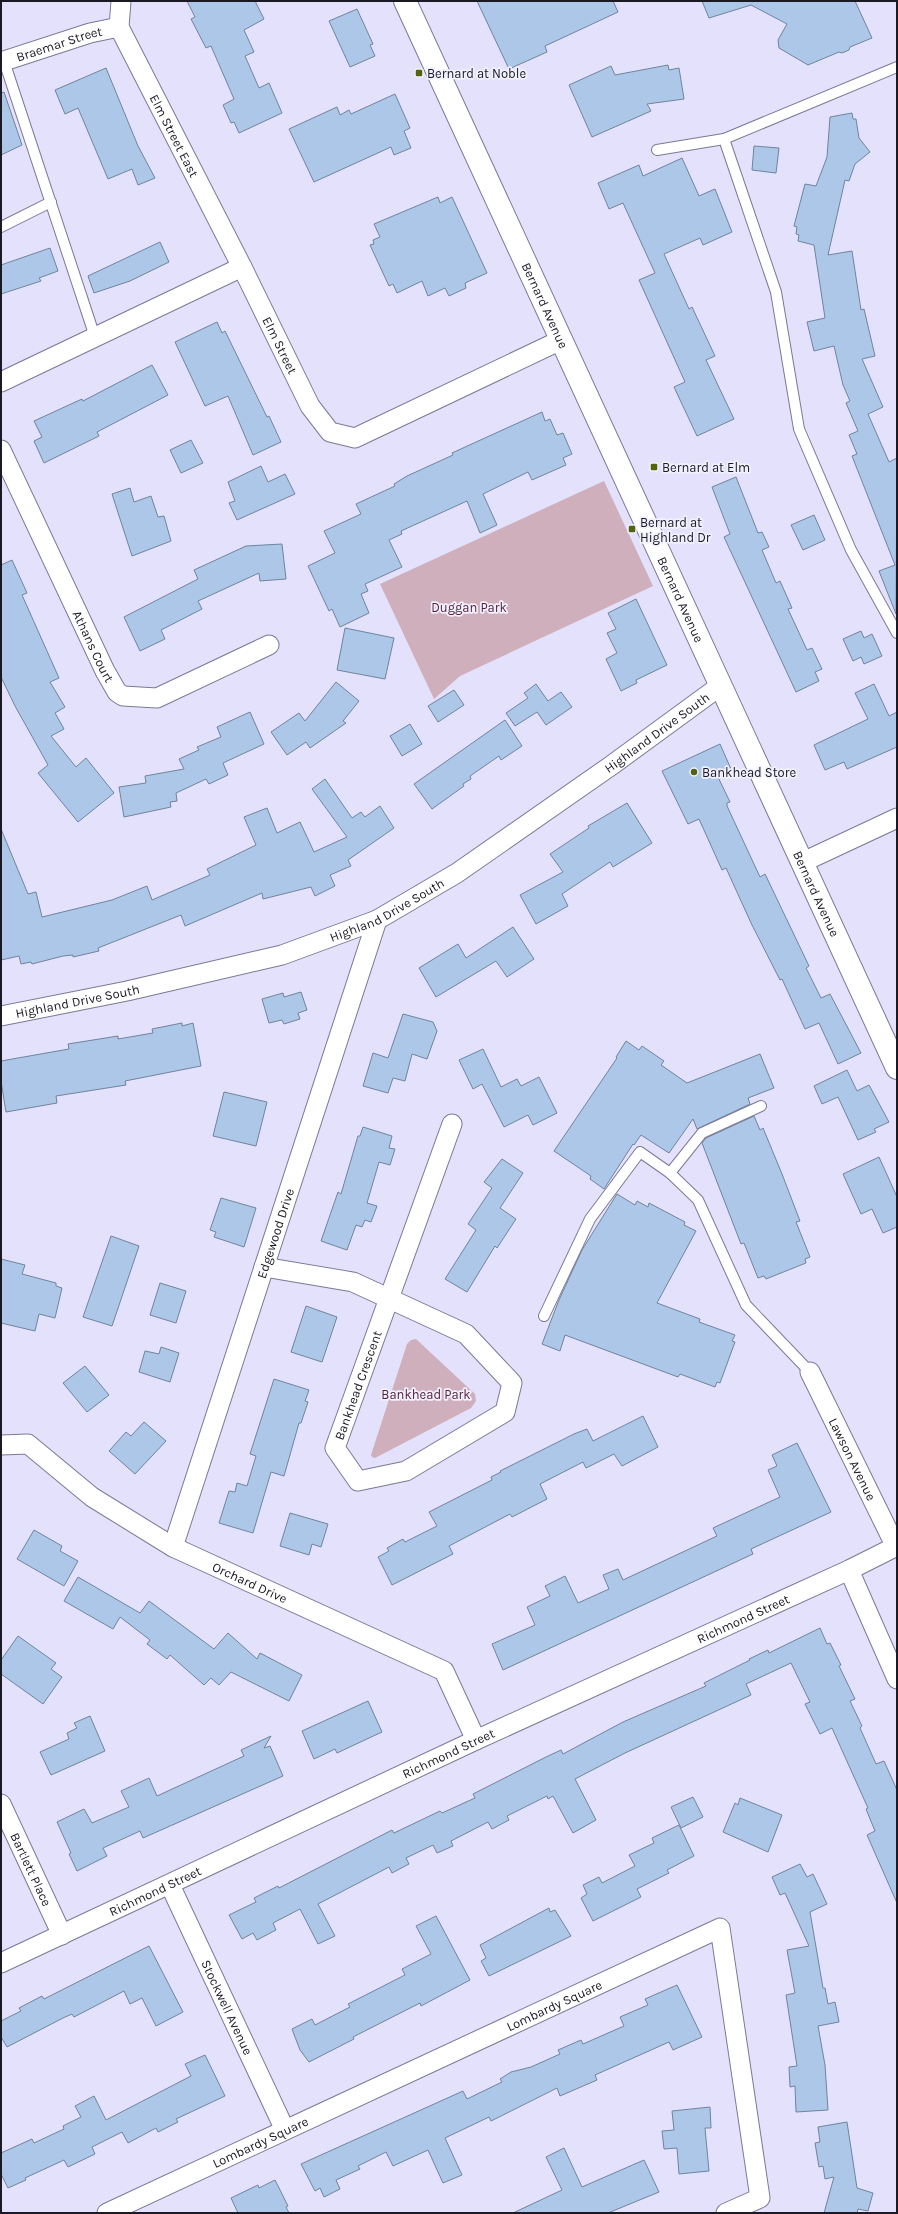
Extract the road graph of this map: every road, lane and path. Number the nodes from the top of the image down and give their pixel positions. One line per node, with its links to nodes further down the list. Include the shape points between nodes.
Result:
1 (121, 1): 3 (street)
2 (405, 1): 12 (street, Bernard Avenue)
3 (118, 26): 4 (street, Braemar Street); 10 (street, Elm Street East)
4 (2, 58): 8 (lane)
5 (897, 67): 6 (lane)
6 (724, 139): 7 (lane); 15 (lane, via 776,292 799,429 851,550)
7 (657, 150)
8 (51, 202): 9 (lane); 11 (lane)
9 (1, 226)
10 (242, 267): 11 (street); 12 (street, Elm Street, via 310,406 330,432 355,438)
11 (95, 337): 13 (street)
12 (561, 340): 17 (street, Bernard Avenue)
13 (1, 382)
14 (1, 450): 16 (street, Athans Court, via 117,692 123,696 157,698)
15 (897, 633)
16 (269, 646)
17 (720, 686): 19 (street, Bernard Avenue); 20 (street, Highland Drive South, via 457,873)
18 (897, 818): 19 (street)
19 (803, 862): 22 (street, Bernard Avenue)
20 (377, 920): 21 (street, Highland Drive South, via 282,955 127,991); 26 (street, Edgewood Drive)
21 (1, 1016)
22 (897, 1068)
23 (762, 1106): 25 (lane, via 702,1133)
24 (452, 1124): 27 (street, Bankhead Crescent)
25 (670, 1173): 28 (lane, via 640,1152 590,1219); 29 (lane, via 698,1200 746,1305)
26 (264, 1267): 27 (street, Bankhead Crescent, via 353,1282); 32 (street, Edgewood Drive)
27 (390, 1299): 27 (street, Bankhead Crescent, via 466,1334 512,1383 505,1412 406,1471 358,1481 335,1448)
28 (544, 1316)
29 (810, 1372): 31 (street, Lawson Avenue)
30 (1, 1445): 32 (street, Orchard Drive, via 28,1444 92,1497)
31 (896, 1546): 33 (street, Richmond Street)
32 (173, 1547): 35 (street, Orchard Drive, via 444,1671)
33 (849, 1570): 34 (street); 35 (street, Richmond Street)
34 (897, 1679)
35 (476, 1740): 37 (street, Richmond Street)
36 (1, 1804): 38 (street, Bartlett Place)
37 (170, 1885): 38 (street, Richmond Street); 40 (street, Stockwell Avenue)
38 (62, 1935): 39 (street, Richmond Street)
39 (1, 1963)
40 (285, 2130): 41 (street, Lombardy Square); 42 (street, Lombardy Square, via 720,1928 760,2198)
41 (107, 2213)
42 (726, 2213)

